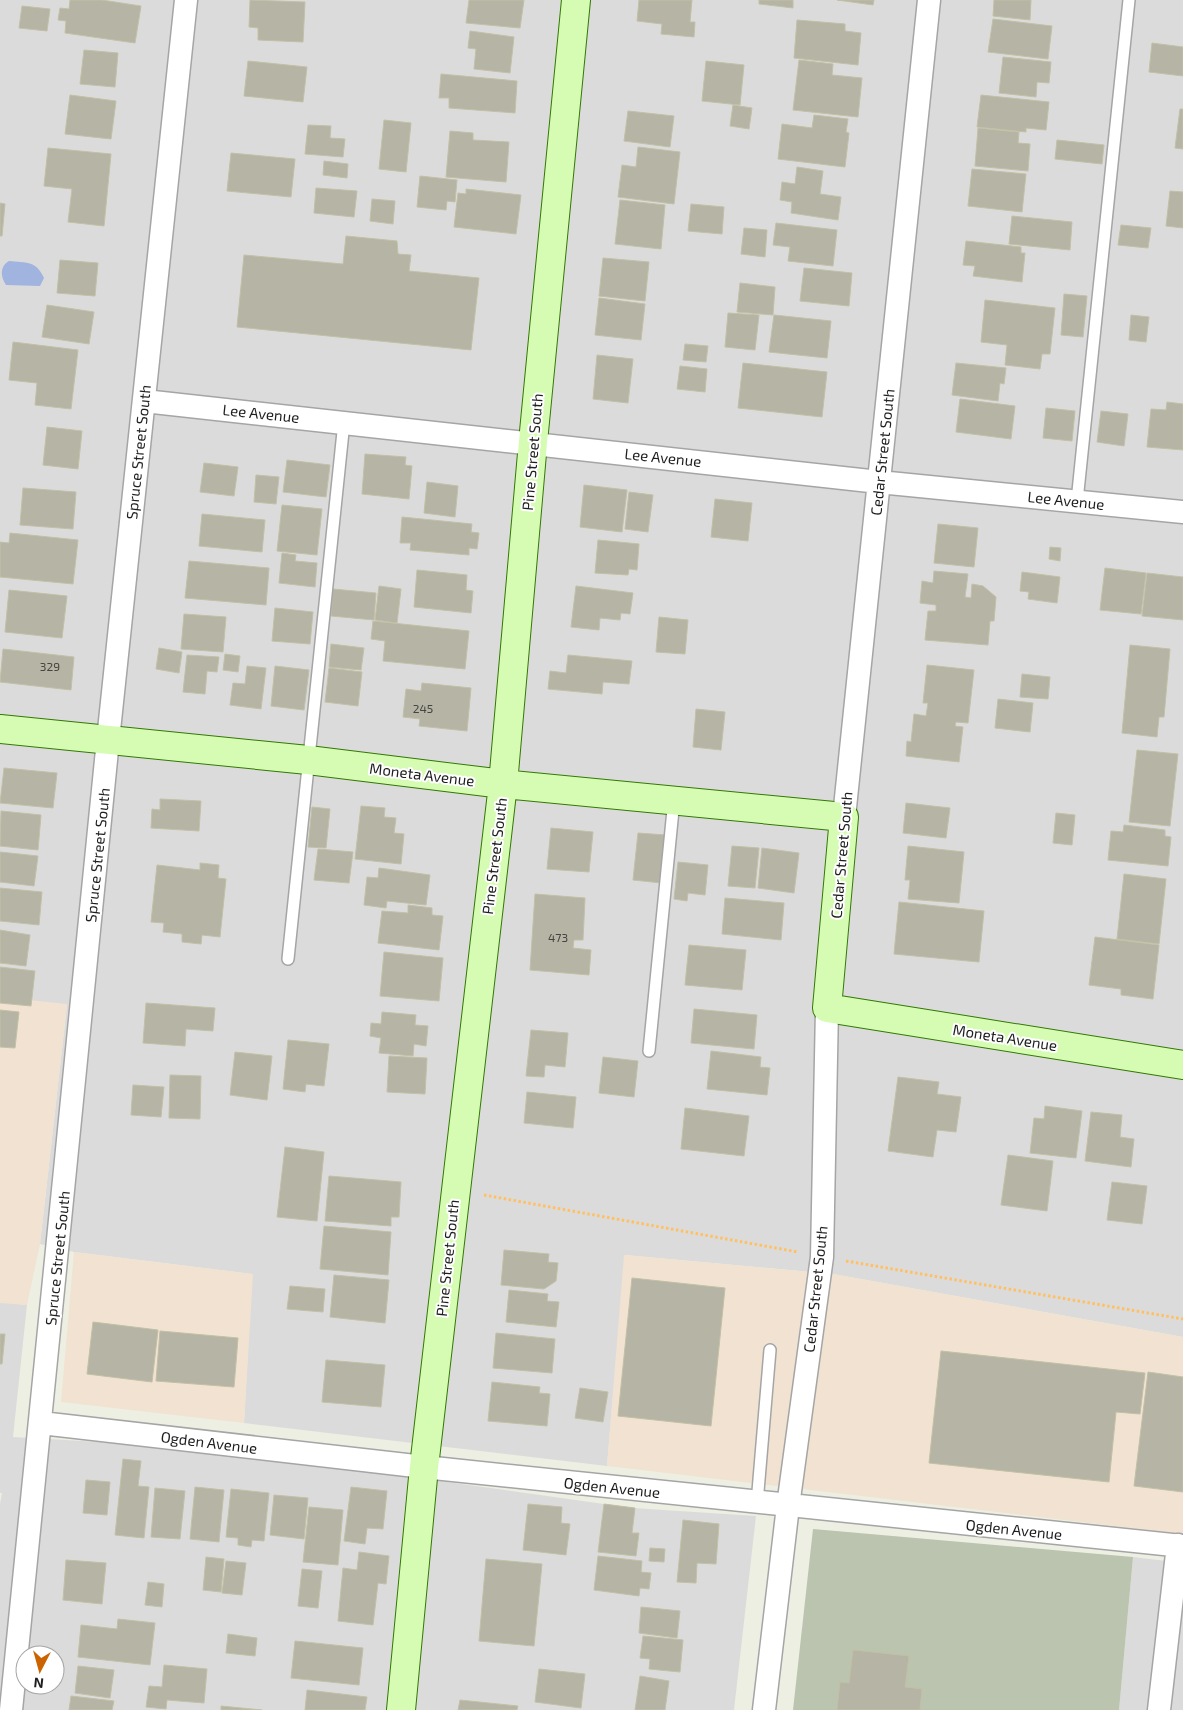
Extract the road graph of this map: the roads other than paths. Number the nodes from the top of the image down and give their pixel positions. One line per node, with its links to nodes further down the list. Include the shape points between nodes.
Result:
1 (186, 0): 5 (street, Spruce Street South)
2 (576, 0): 7 (street, Pine Street South)
3 (929, 0): 8 (street, Cedar Street South)
4 (1129, 0): 9 (lane)
5 (144, 400): 6 (street, Lee Avenue); 12 (street, Spruce Street South)
6 (344, 422): 7 (street, Lee Avenue); 13 (lane)
7 (533, 442): 8 (street, Lee Avenue); 14 (street, Pine Street South)
8 (879, 482): 9 (street, Lee Avenue); 16 (street, Cedar Street South)
9 (1077, 501): 10 (street, Lee Avenue)
10 (1183, 512)
11 (0, 729): 12 (street, Moneta Avenue)
12 (108, 740): 13 (street, Moneta Avenue); 22 (street, Spruce Street South)
13 (308, 760): 14 (street, Moneta Avenue); 17 (lane)
14 (502, 784): 15 (street, Moneta Avenue); 23 (street, Pine Street South)
15 (674, 800): 16 (street, Moneta Avenue); 19 (lane)
16 (844, 817): 18 (street, Cedar Street South)
17 (288, 960)
18 (827, 1008): 20 (street, Moneta Avenue); 25 (street, Cedar Street South, via 822,1256)
19 (649, 1050)
20 (1183, 1065)
21 (770, 1350): 24 (lane)
22 (41, 1423): 23 (street, Ogden Avenue); 27 (street, Spruce Street South)
23 (424, 1467): 24 (street, Ogden Avenue); 28 (street, Pine Street South)
24 (757, 1503): 25 (street, Ogden Avenue)
25 (788, 1506): 26 (street, Ogden Avenue); 29 (street, Cedar Street South)
26 (1180, 1546): 30 (street)
27 (11, 1710)
28 (401, 1710)
29 (764, 1710)
30 (1159, 1710)

